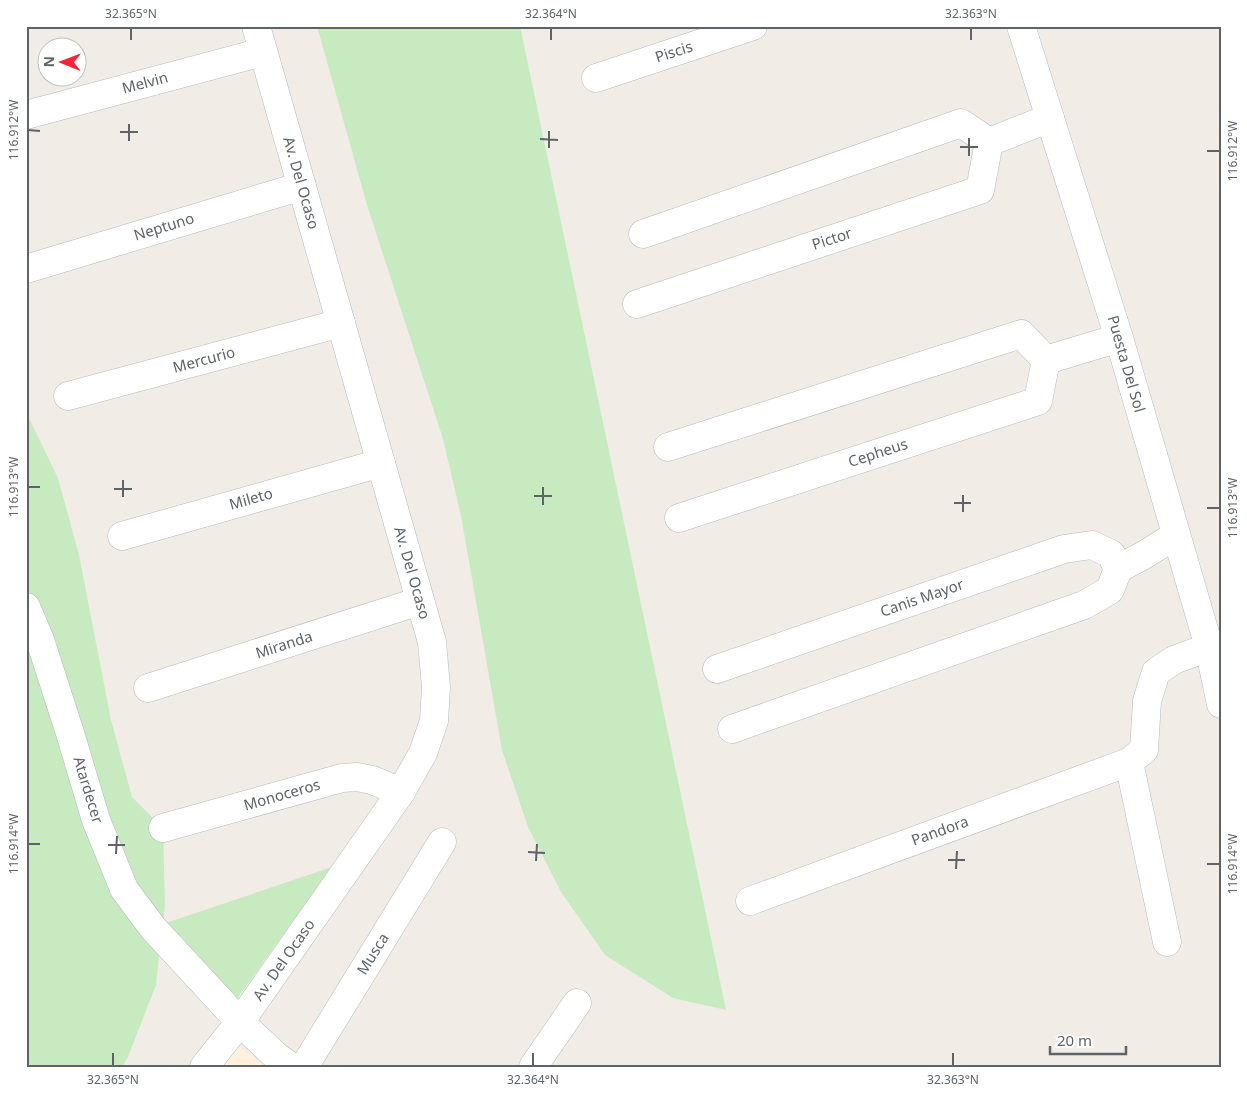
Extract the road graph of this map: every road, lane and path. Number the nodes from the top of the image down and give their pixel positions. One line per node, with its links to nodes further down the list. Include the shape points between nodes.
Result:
1 (753, 26): 4 (street, Piscis)
2 (1021, 26): 6 (street, Puesta Del Sol)
3 (260, 39): 5 (street, Melvin); 8 (street, Av. Del Ocaso)
4 (596, 78)
5 (26, 115)
6 (1050, 118): 7 (street); 13 (street, Puesta Del Sol)
7 (989, 142): 9 (street, via 961,123); 11 (street, Pictor, via 980,190)
8 (302, 186): 10 (street, Neptuno); 12 (street, Av. Del Ocaso)
9 (643, 234)
10 (26, 269)
11 (637, 304)
12 (341, 323): 15 (street, Mercurio); 17 (street, Av. Del Ocaso)
13 (1119, 338): 14 (street); 19 (street, Puesta Del Sol)
14 (1046, 360): 16 (street, via 1021,334); 18 (street, Cepheus, via 1038,401)
15 (68, 396)
16 (668, 447)
17 (381, 462): 20 (street, Mileto); 22 (street, Av. Del Ocaso)
18 (678, 518)
19 (1176, 535): 21 (street); 24 (street, Puesta Del Sol)
20 (122, 536)
21 (1118, 569): 25 (street, Canis Mayor, via 1111,554 1092,545 1064,549); 28 (street, via 1110,590 1084,605)
22 (420, 601): 26 (street, Miranda); 30 (street, Av. Del Ocaso, via 432,642 436,687 434,720 423,753)
23 (26, 607): 36 (street, Atardecer, via 40,640 96,820 124,890 153,928)
24 (1208, 647): 27 (street, Puesta Del Sol); 29 (street, Pandora, via 1174,660 1156,672 1148,701 1144,750)
25 (717, 669)
26 (148, 688)
27 (1221, 704)
28 (732, 729)
29 (1129, 762): 33 (street, Pandora); 34 (street)
30 (401, 792): 31 (street, Monoceros, via 372,780 342,778); 36 (street, Av. Del Ocaso)
31 (163, 828)
32 (442, 842): 39 (street, Musca)
33 (750, 901)
34 (1167, 942)
35 (577, 1002): 40 (street)
36 (240, 1022): 37 (street, Av. Del Ocaso); 38 (street, Atardecer)
37 (204, 1067)
38 (291, 1067)
39 (304, 1067)
40 (533, 1067)

